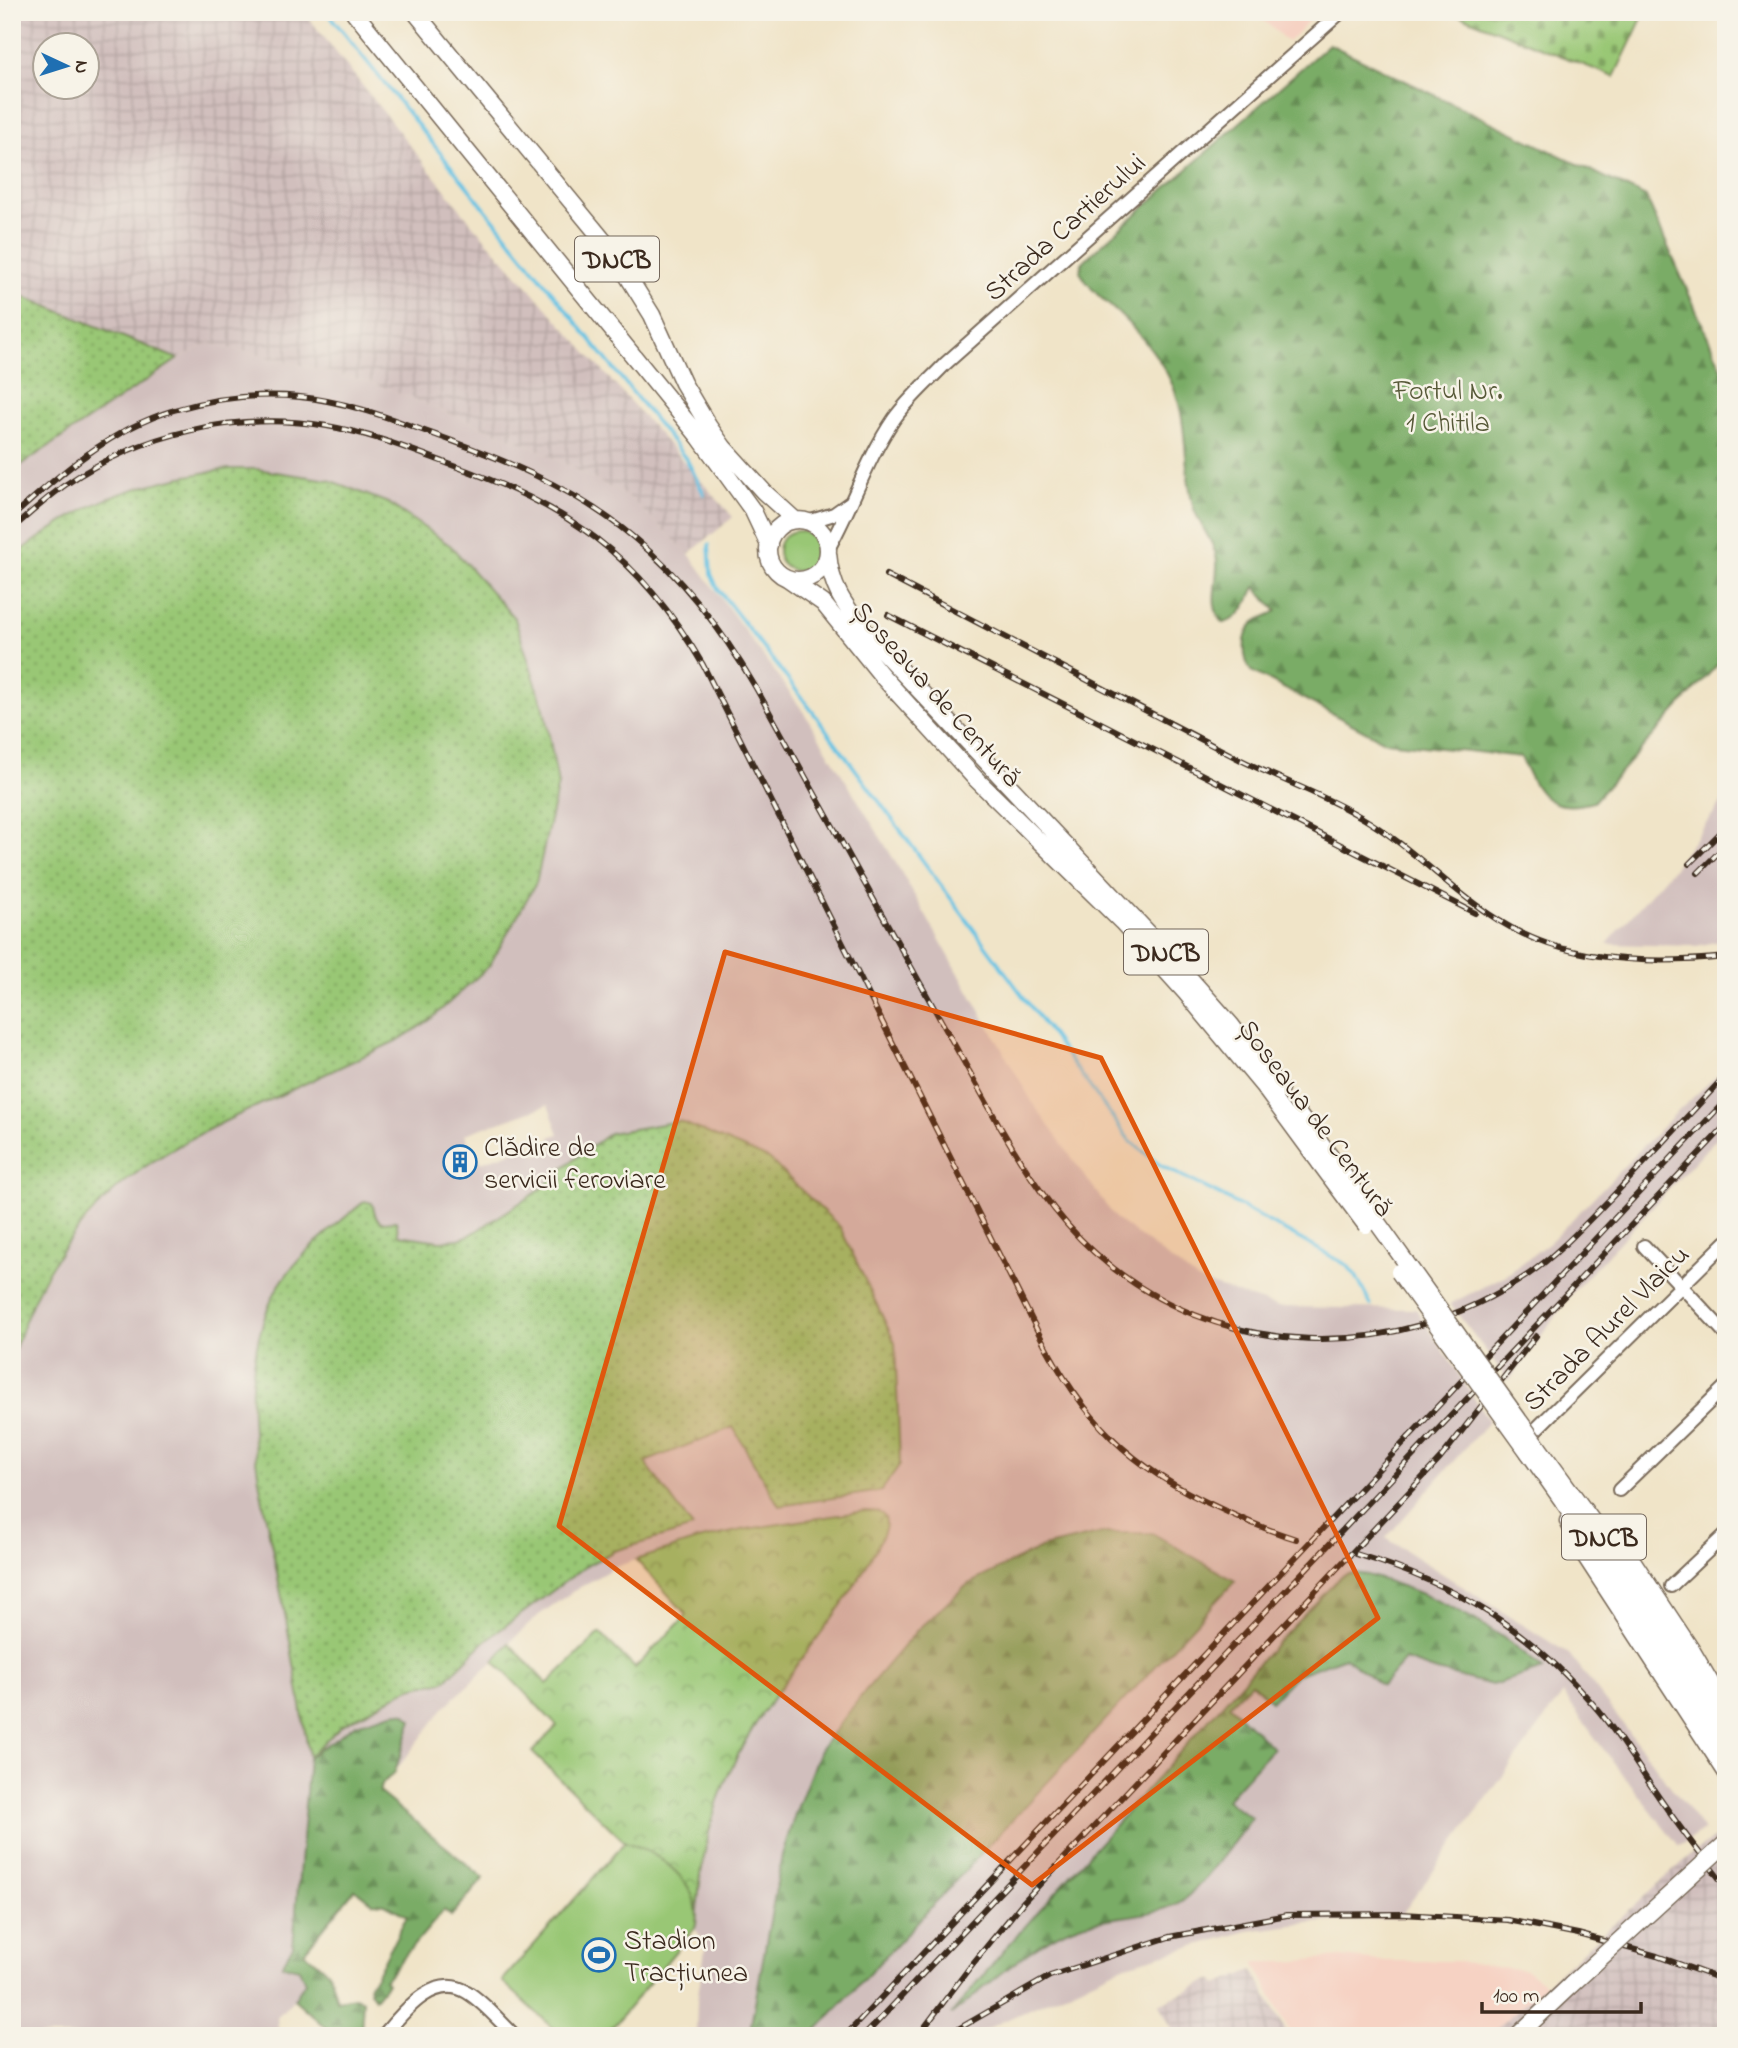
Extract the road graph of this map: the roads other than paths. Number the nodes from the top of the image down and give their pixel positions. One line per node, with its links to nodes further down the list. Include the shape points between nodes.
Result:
1 (354, 12): 6 (main road, Șoseaua de Centură / DNCB, via 700,438 753,511)
2 (415, 12): 5 (main road, Șoseaua de Centură / DNCB, via 612,251 652,315 682,383 709,427 764,492)
3 (1341, 12): 4 (street, Strada Cartierului, via 945,364 894,418)
4 (851, 501): 5 (street, via 834,514); 7 (street, Strada Cartierului)
5 (801, 521): 6 (main road, via 781,526); 7 (main road, Șoseaua de Centură / DNCB, via 819,528)
6 (769, 545): 8 (main road, Șoseaua de Centură / DNCB, via 774,567)
7 (828, 551): 8 (main road, via 814,575); 9 (main road, Șoseaua de Centură / DNCB, via 837,592 871,639 1231,1025)
8 (787, 578): 9 (main road, Șoseaua de Centură / DNCB, via 823,603 975,778 1122,922)
9 (1324, 1159): 15 (main road, Șoseaua de Centură / DNCB, bridge)
10 (1726, 1242): 12 (street, Strada Aurel Vlaicu)
11 (1644, 1246): 12 (street)
12 (1681, 1285): 13 (street); 15 (street, Strada Aurel Vlaicu)
13 (1726, 1334)
14 (1726, 1386): 17 (street)
15 (1528, 1449): 16 (main road, Șoseaua de Centură / DNCB)
16 (1561, 1488): 20 (main road, Șoseaua de Centură / DNCB, via 1601,1555); 21 (main road, via 1599,1517 1618,1540); 24 (main road, via 1582,1551)
17 (1619, 1490)
18 (1726, 1534): 19 (street)
19 (1671, 1586)
20 (1658, 1635): 22 (main road, Șoseaua de Centură / DNCB); 23 (main road, Șoseaua de Centură / DNCB)
21 (1726, 1709)
22 (1726, 1730)
23 (1726, 1753)
24 (1726, 1772)
25 (1725, 1843): 28 (main road, bridge)
26 (383, 2036): 27 (street, via 426,1993 457,1989)
27 (515, 2036)
28 (1517, 2036)

